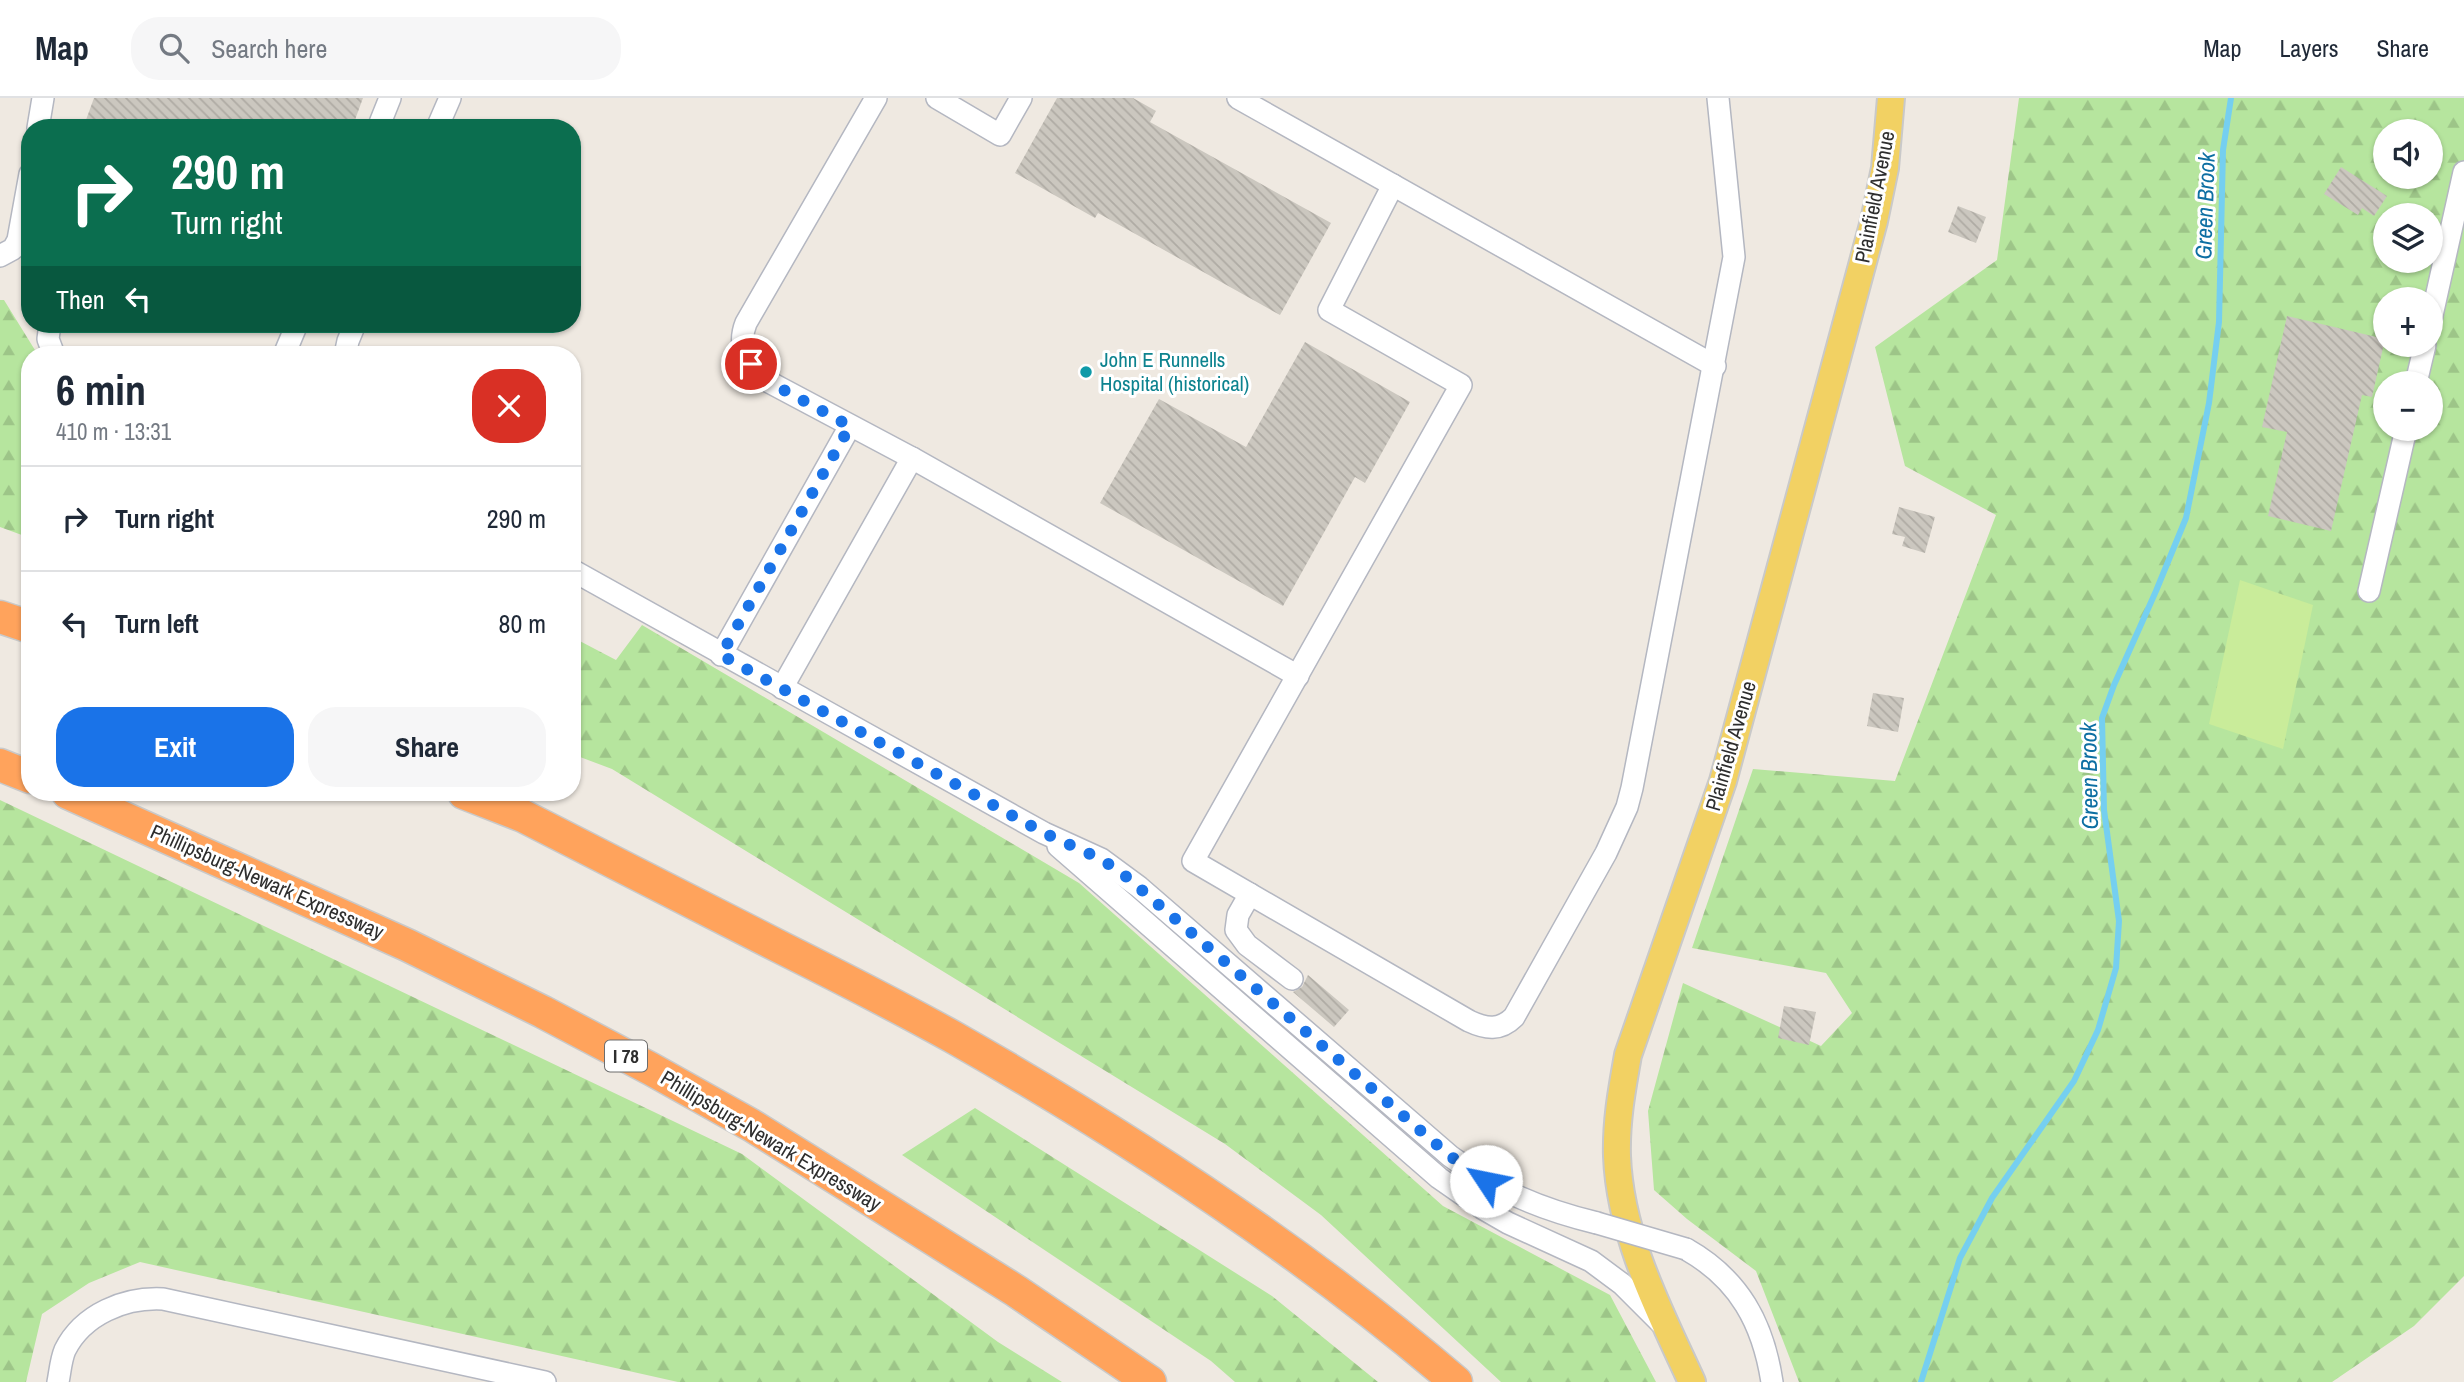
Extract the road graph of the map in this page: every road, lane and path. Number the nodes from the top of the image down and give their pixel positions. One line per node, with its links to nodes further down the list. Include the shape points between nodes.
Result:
1 (43, 98): 10 (lane)
2 (390, 98): 11 (lane)
3 (450, 98): 12 (lane)
4 (876, 98): 19 (lane, via 742,334 745,354 759,374)
5 (937, 98): 6 (lane, via 1000,135)
6 (1021, 98)
7 (1238, 98): 14 (lane)
8 (1718, 98): 18 (lane, via 1734,257)
9 (1891, 98): 36 (main road, Plainfield Avenue, via 1885,168 1874,222 1730,755 1628,1055 1620,1098 1617,1158 1624,1206 1639,1260)
10 (40, 119)
11 (382, 119)
12 (441, 119)
13 (2464, 172): 17 (lane)
14 (1393, 186): 18 (lane); 27 (lane, via 1329,310 1461,385)
15 (21, 226): 16 (lane, via 13,249)
16 (0, 256)
17 (2438, 287)
18 (1715, 366): 34 (lane, via 1627,807 1514,1017 1507,1024 1484,1028)
19 (850, 426): 21 (lane); 26 (lane)
20 (2403, 441): 23 (lane)
21 (912, 458): 27 (lane); 28 (lane)
22 (581, 575): 26 (lane)
23 (2370, 591)
24 (0, 617): 25 (highway)
25 (21, 624)
26 (721, 655): 28 (lane)
27 (1297, 676): 34 (lane, via 1194,861)
28 (782, 688): 33 (lane)
29 (0, 765): 30 (highway)
30 (21, 773)
31 (86, 801): 39 (highway, Phillipsburg-Newark Expressway / I 78, via 407,945 651,1069 856,1190)
32 (485, 801): 40 (highway, via 523,816 869,992 1048,1092 1309,1266)
33 (1044, 833): 36 (lane, via 1439,1178 1507,1223 1591,1261 1622,1284); 42 (lane, bridge, via 1122,873 1473,1173 1541,1208 1686,1250 1704,1260 1753,1316)
34 (1250, 894): 35 (lane, via 1238,915 1236,930 1247,945)
35 (1292, 979)
36 (1670, 1332): 41 (main road, Plainfield Avenue)
37 (58, 1382): 38 (lane, via 64,1352 75,1333 117,1305 143,1298)
38 (545, 1382)
39 (1150, 1382)
40 (1456, 1382)
41 (1692, 1382)
42 (1772, 1382)

